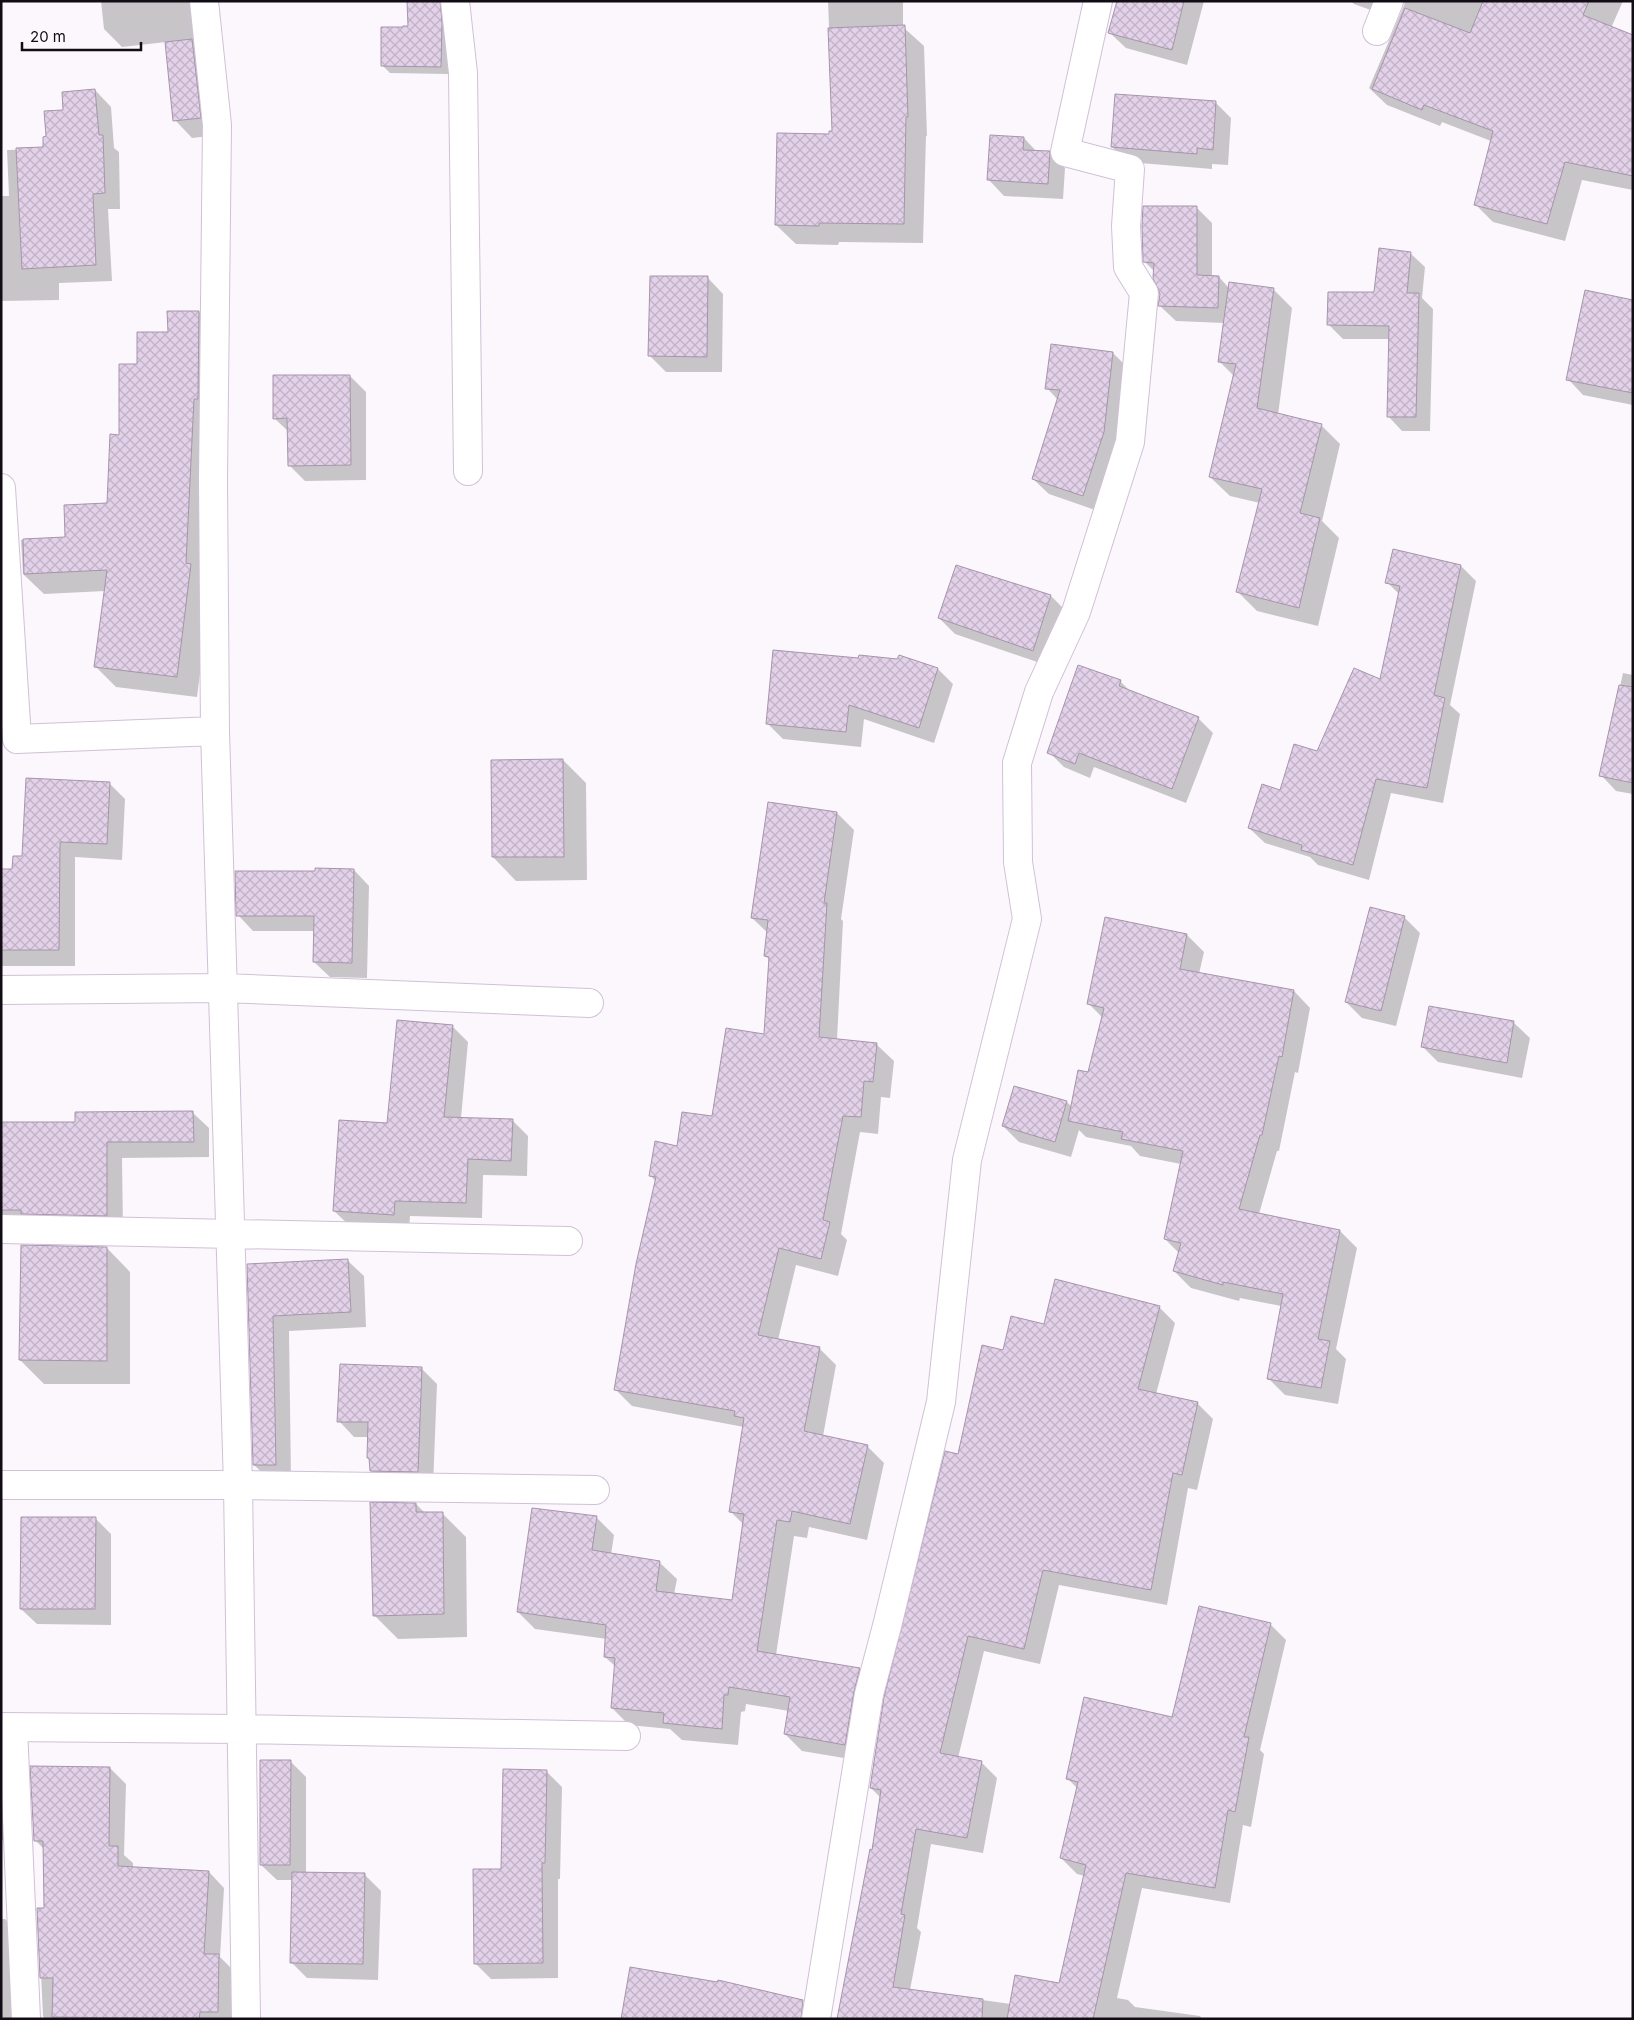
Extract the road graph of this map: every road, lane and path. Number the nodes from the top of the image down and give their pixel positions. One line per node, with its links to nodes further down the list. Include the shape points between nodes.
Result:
1 (204, 1): 8 (street, via 217,124 213,480)
2 (455, 1): 6 (street, via 463,73)
3 (1098, 1): 24 (street, via 1065,152 1130,169 1126,226 1128,267 1144,293 1130,442 1076,612 1039,692 1017,763 1018,862 1027,919 967,1160 941,1402 869,1694)
4 (1389, 1): 5 (street)
5 (1377, 31)
6 (468, 471)
7 (1, 488): 9 (street)
8 (215, 731): 9 (street); 10 (street)
9 (9, 739)
10 (223, 988): 11 (street); 12 (street); 14 (street)
11 (1, 990)
12 (589, 1003)
13 (1, 1229): 14 (street)
14 (231, 1233): 15 (street); 17 (street)
15 (568, 1241)
16 (1, 1485): 17 (street)
17 (238, 1485): 18 (street); 20 (street)
18 (595, 1490)
19 (7, 1728): 20 (street); 22 (street)
20 (242, 1729): 21 (street); 23 (street)
21 (626, 1736)
22 (26, 2019)
23 (246, 2019)
24 (816, 2019)

